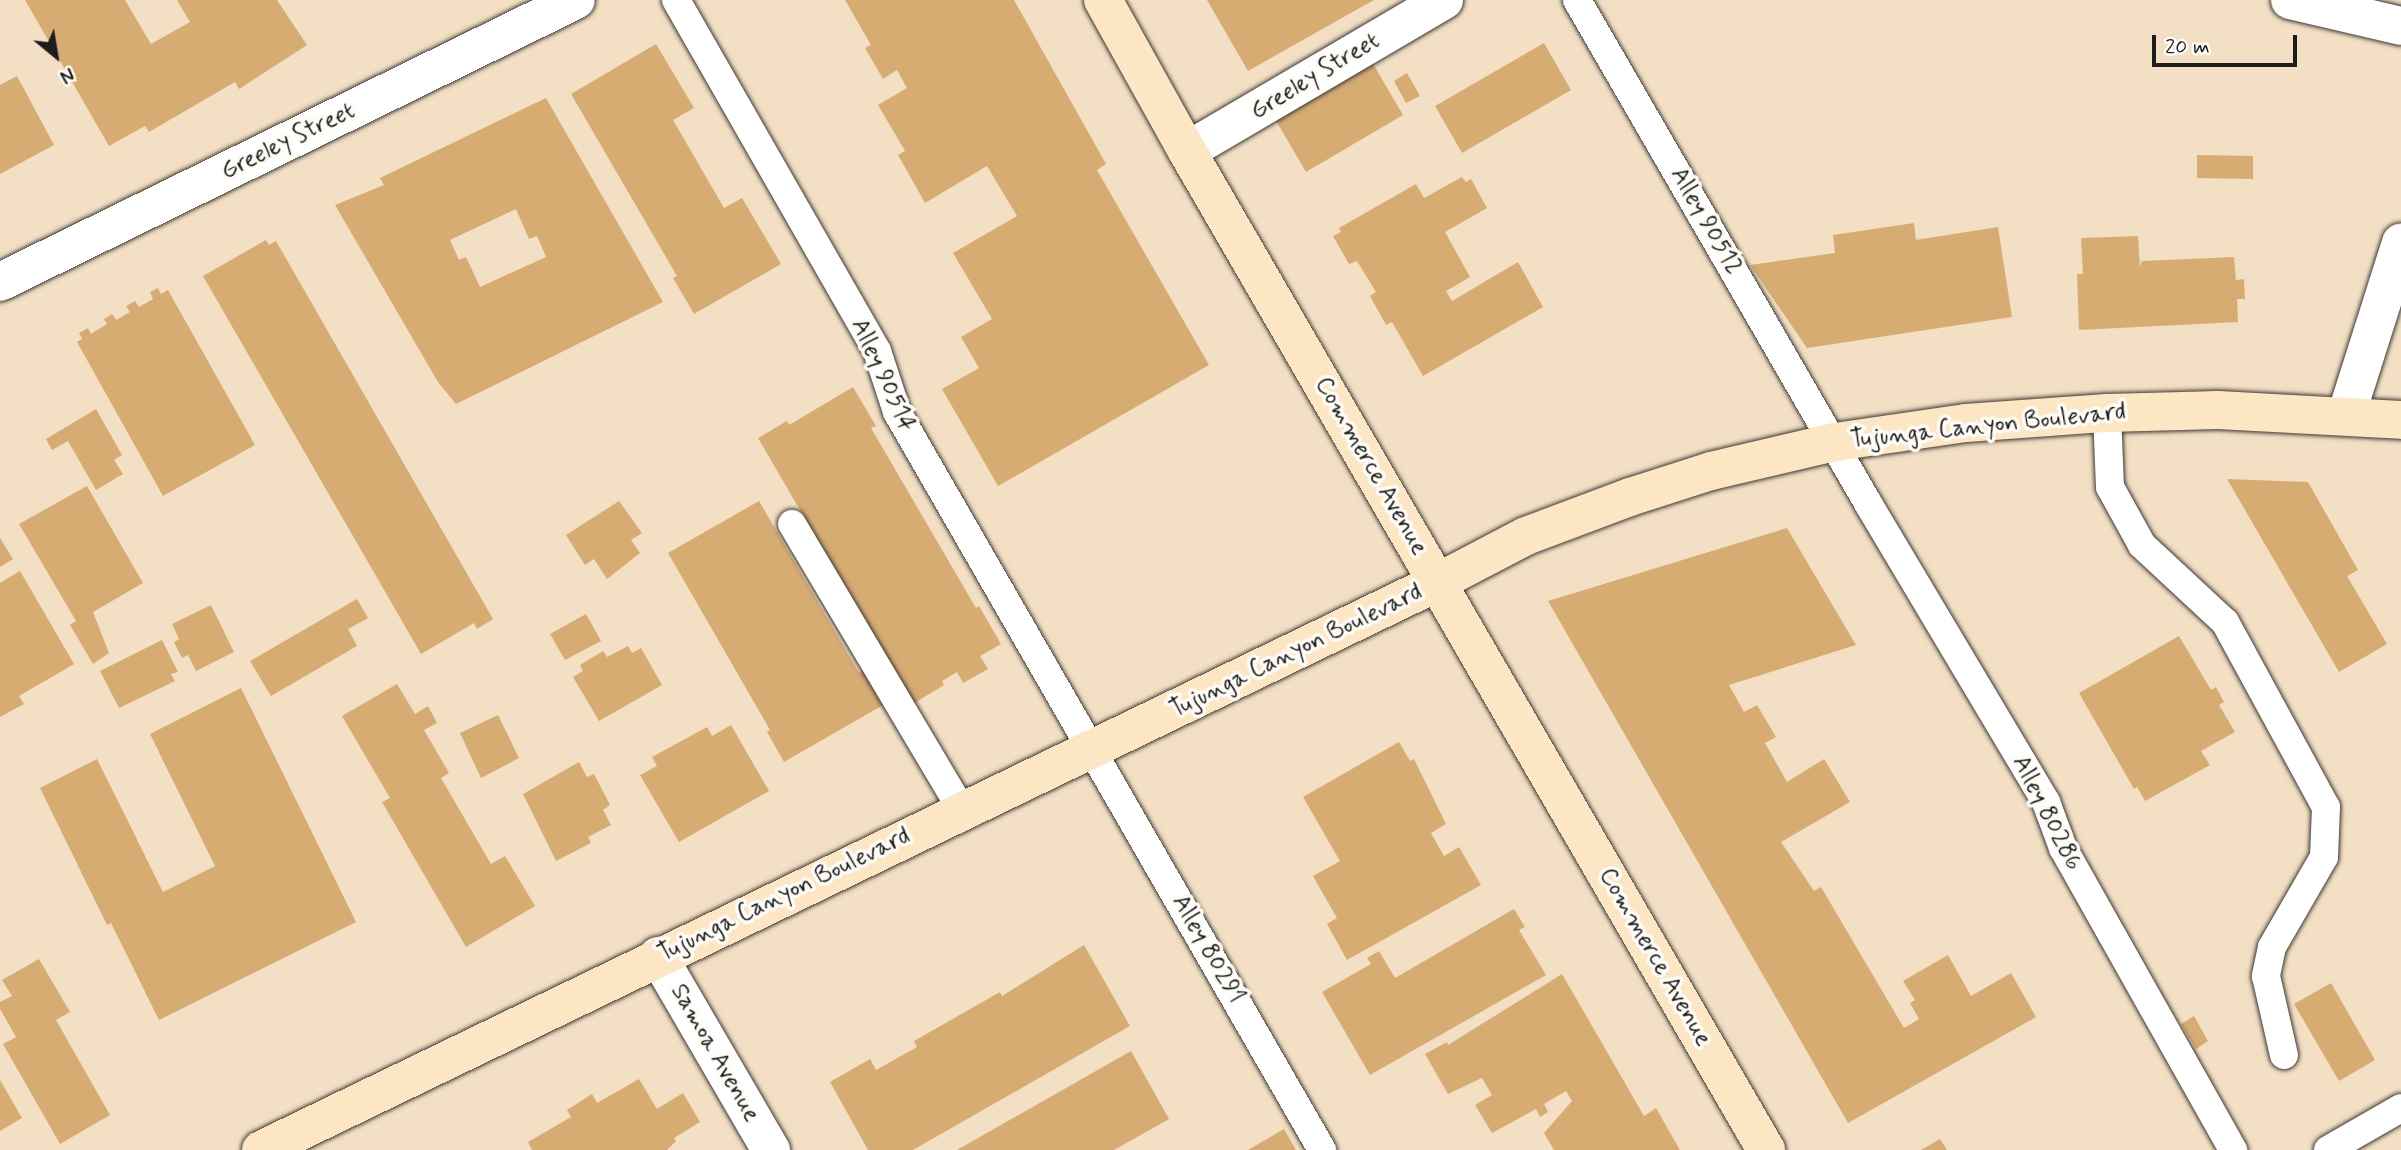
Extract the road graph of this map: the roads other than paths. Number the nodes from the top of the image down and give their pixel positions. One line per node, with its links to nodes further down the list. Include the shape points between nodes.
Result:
1 (576, 0): 10 (street, Greeley Street)
2 (676, 0): 17 (lane, Alley 90514, via 877,351 897,412)
3 (1103, 0): 8 (main road, Commerce Avenue)
4 (1444, 0): 8 (street, Greeley Street)
5 (1577, 0): 14 (lane, Alley 90512)
6 (2290, 0): 7 (street)
7 (2401, 26)
8 (1187, 151): 16 (main road, Commerce Avenue)
9 (2401, 243): 12 (street)
10 (0, 282)
11 (2107, 413): 12 (main road, Tujunga Canyon Boulevard, via 2218,410); 14 (main road, Tujunga Canyon Boulevard, via 1966,423); 20 (lane, via 2110,487 2142,545 2225,622 2326,807 2324,858 2272,947 2266,976)
12 (2346, 416): 13 (main road, Tujunga Canyon Boulevard)
13 (2401, 420)
14 (1835, 442): 16 (main road, Tujunga Canyon Boulevard, via 1711,471 1630,497 1526,536); 26 (lane, Alley 80286, via 2046,802 2063,848)
15 (792, 524): 18 (lane)
16 (1438, 582): 17 (main road, Tujunga Canyon Boulevard); 25 (main road, Commerce Avenue)
17 (1093, 748): 18 (main road, Tujunga Canyon Boulevard); 24 (lane, Alley 80291)
18 (962, 810): 19 (main road, Tujunga Canyon Boulevard)
19 (658, 956): 22 (main road, Tujunga Canyon Boulevard); 23 (street, Samoa Avenue)
20 (2284, 1055)
21 (2401, 1108): 27 (lane)
22 (261, 1150)
23 (771, 1150)
24 (1322, 1150)
25 (1766, 1150)
26 (2233, 1150)
27 (2328, 1150)

